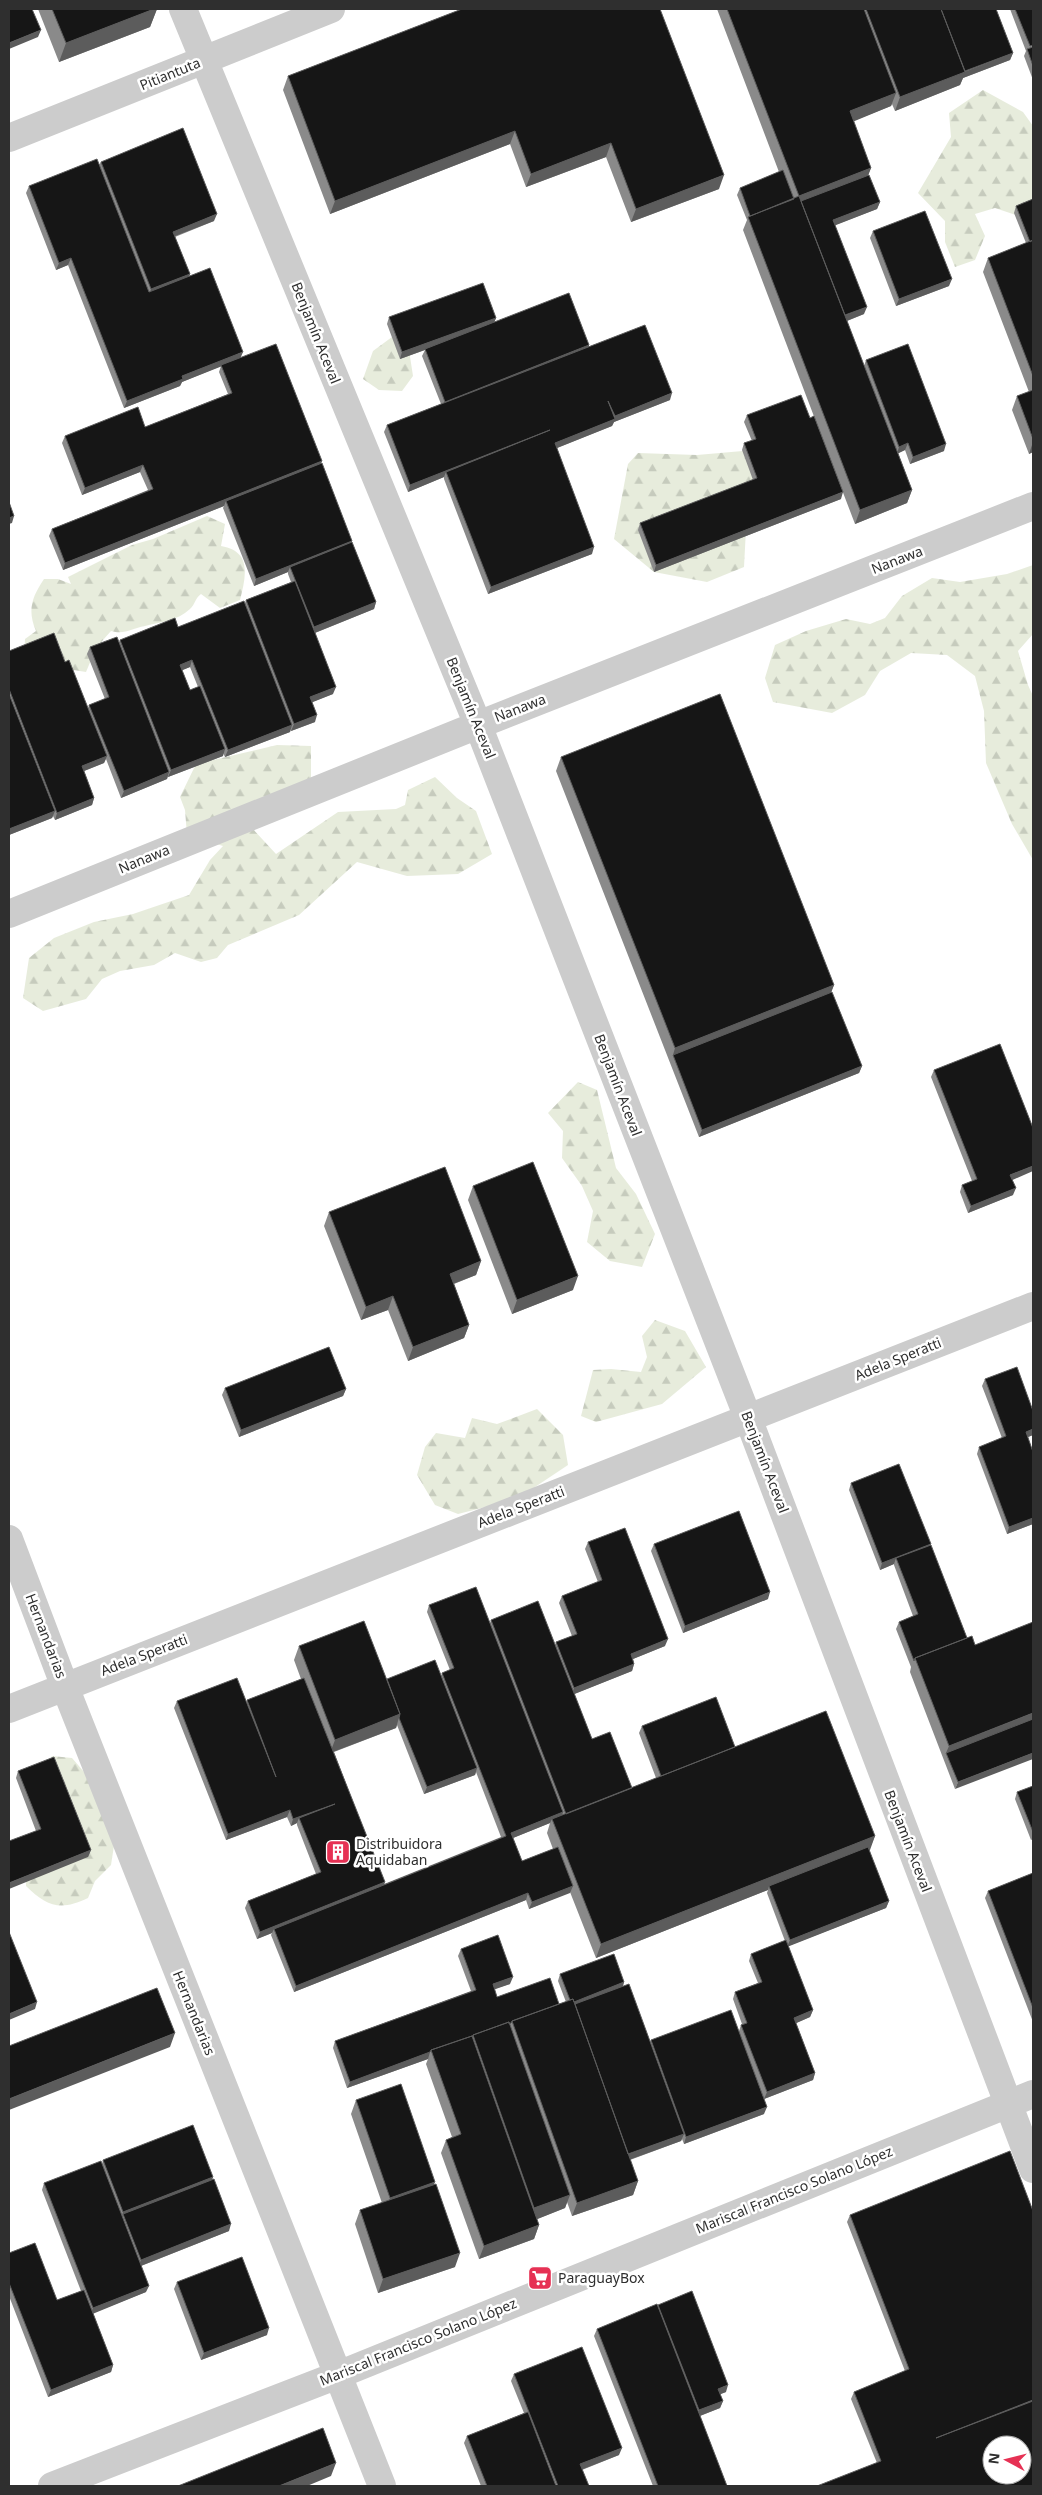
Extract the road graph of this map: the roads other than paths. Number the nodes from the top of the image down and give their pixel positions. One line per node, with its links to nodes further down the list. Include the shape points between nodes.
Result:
1 (183, 9): 3 (street, Benjamín Aceval)
2 (331, 9): 3 (street, Pitiantuta)
3 (204, 60): 4 (street, Pitiantuta); 6 (street, Benjamín Aceval)
4 (9, 138)
5 (1033, 506): 6 (street, Nanawa)
6 (478, 725): 7 (street, Nanawa); 9 (street, Benjamín Aceval)
7 (9, 914)
8 (1033, 1306): 9 (street, Adela Speratti)
9 (748, 1418): 11 (street, Adela Speratti); 14 (street, Benjamín Aceval)
10 (9, 1539): 11 (street, Hernandarias)
11 (65, 1686): 12 (street, Adela Speratti); 16 (street, Hernandarias)
12 (9, 1709)
13 (1033, 2094): 14 (street, Mariscal Francisco Solano López)
14 (1007, 2104): 15 (street, Benjamín Aceval); 16 (street, Mariscal Francisco Solano López)
15 (1033, 2169)
16 (338, 2375): 17 (street, Mariscal Francisco Solano López); 18 (street, Hernandarias)
17 (52, 2486)
18 (382, 2486)

